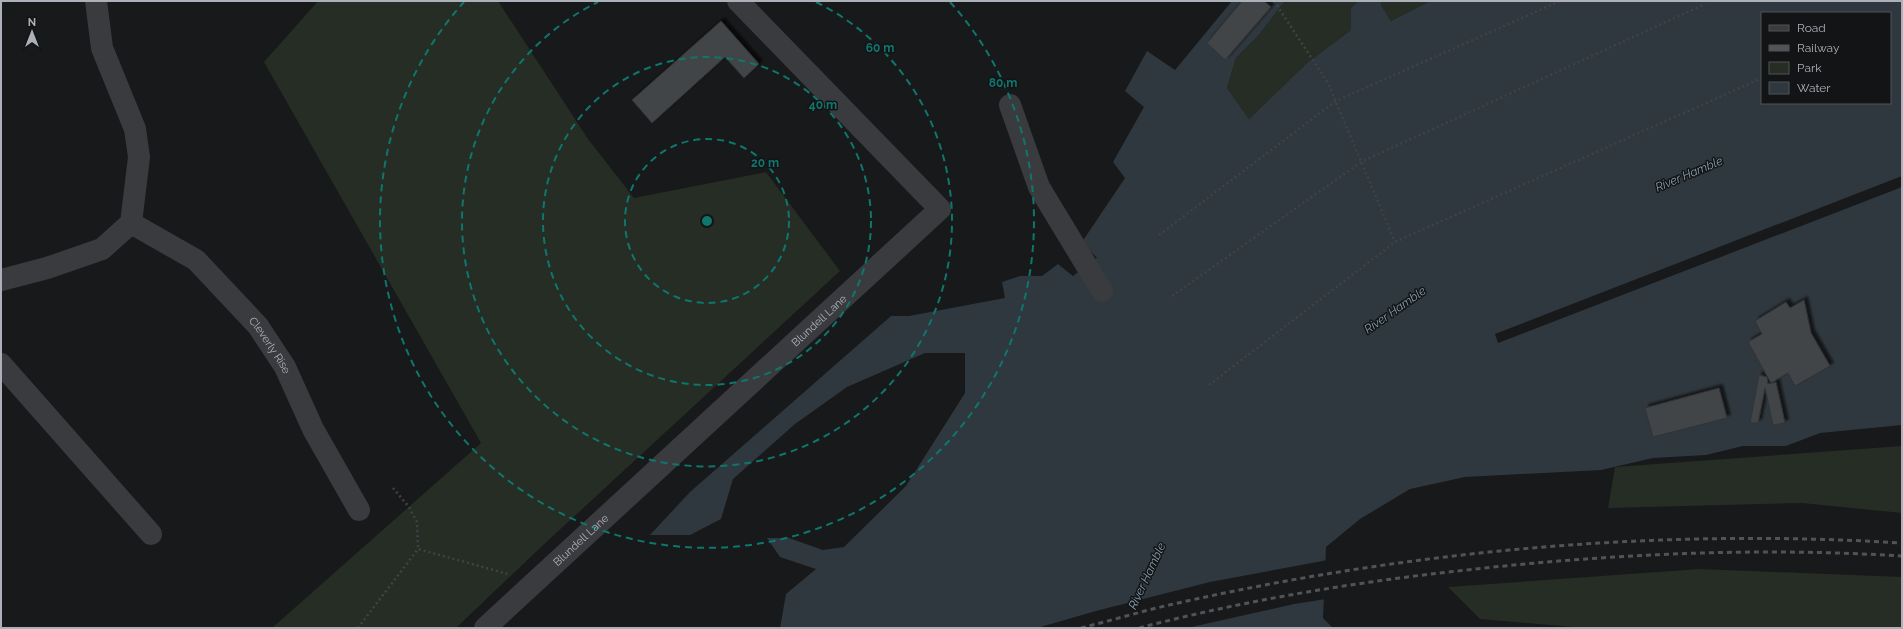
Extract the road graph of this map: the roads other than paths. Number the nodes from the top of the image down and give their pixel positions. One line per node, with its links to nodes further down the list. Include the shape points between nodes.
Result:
1 (96, 1): 4 (street, via 102,48 135,129 139,157)
2 (738, 1): 10 (street, Blundell Lane, via 940,209)
3 (1010, 105): 6 (street, via 1039,187)
4 (130, 223): 5 (street, via 102,249 47,268); 8 (street, Cleverly Rise, via 196,260 258,326 284,367 313,429)
5 (1, 280)
6 (1102, 291)
7 (1, 364): 9 (street)
8 (359, 510)
9 (151, 534)
10 (485, 628)

